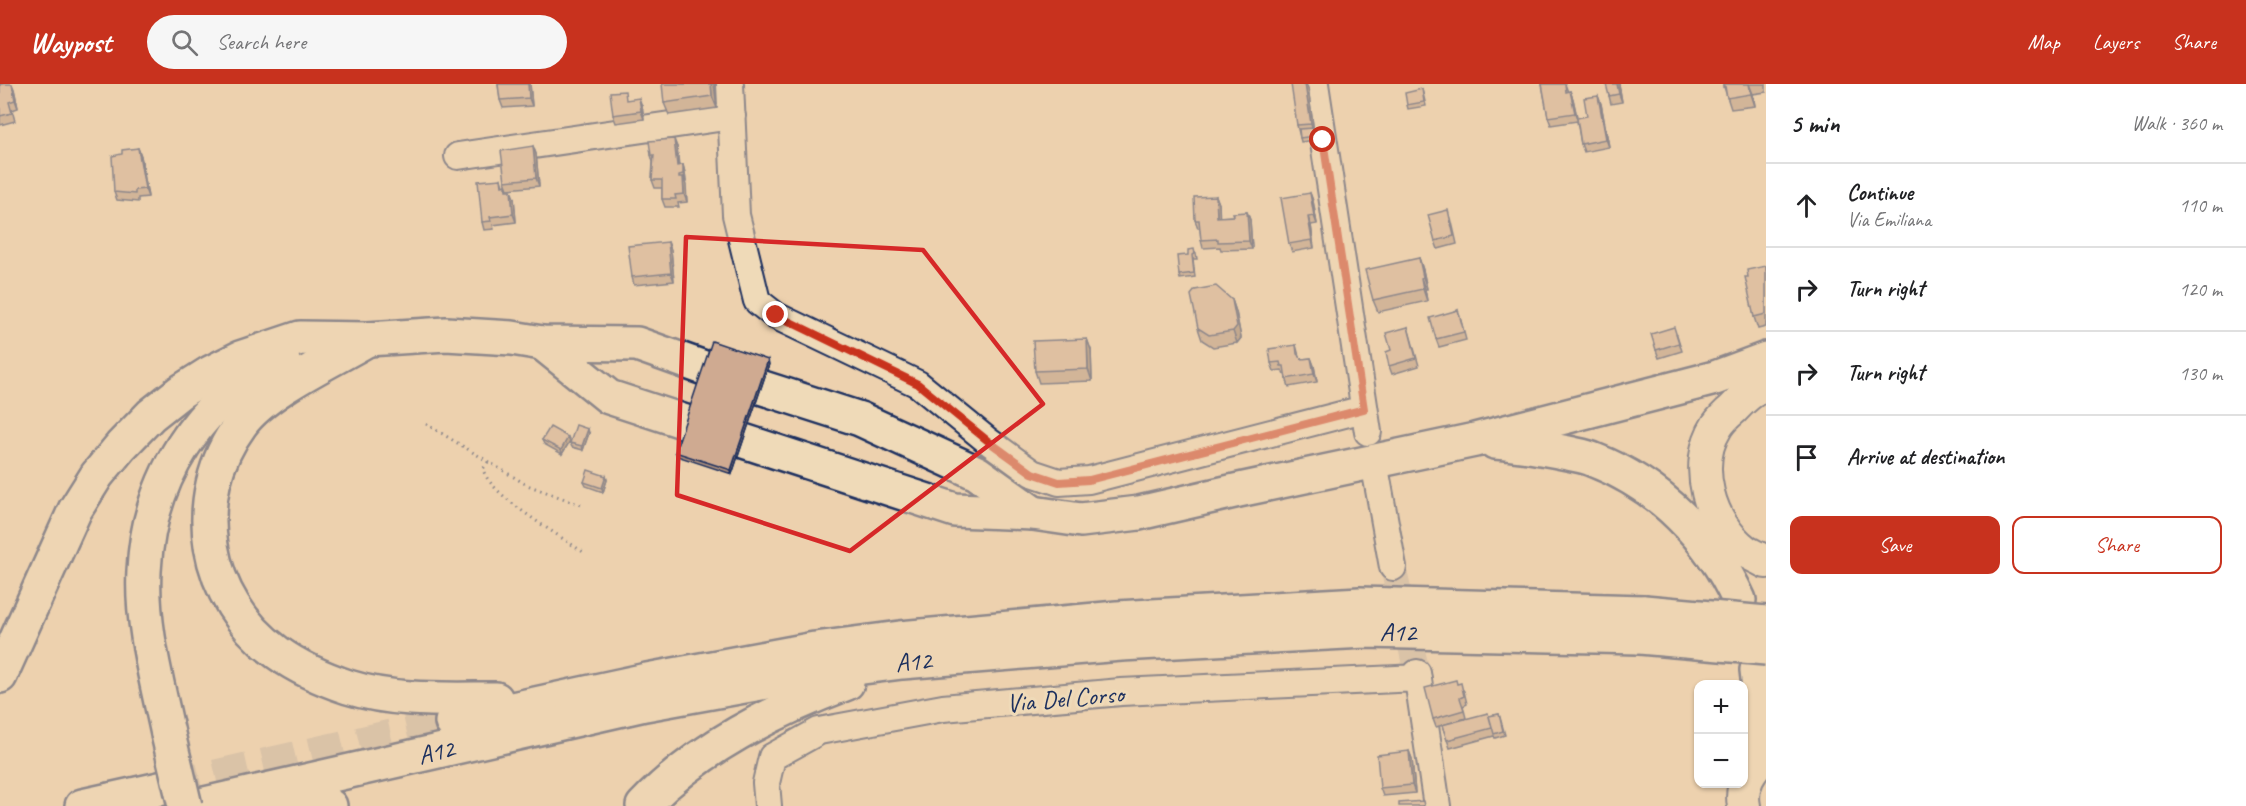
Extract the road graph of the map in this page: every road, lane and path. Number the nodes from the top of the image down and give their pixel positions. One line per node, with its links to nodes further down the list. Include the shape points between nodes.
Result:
1 (730, 84): 3 (street)
2 (1315, 84): 3 (street, via 1366,420 1089,480 1059,482 1032,473 918,384 776,315 757,301 736,216)
3 (732, 116): 4 (street)
4 (458, 156)
5 (368, 339): 6 (highway, via 446,334); 25 (highway, via 300,338 273,346 210,373 151,415 120,446 75,510); 26 (highway, via 265,399 241,424 225,451 210,499 209,541 216,572 232,603 252,630 278,653 313,674 349,687 424,699); 29 (highway, bridge, via 305,352 246,380 202,420 166,472 150,524 144,572 147,622 168,734)
6 (542, 343): 16 (highway, via 637,344 860,419 977,473); 16 (highway, via 609,397 955,510)
7 (1766, 359): 9 (highway)
8 (1766, 372): 9 (main road)
9 (1715, 378): 12 (highway)
10 (1766, 384): 18 (main road, via 1742,399 1717,425 1707,447 1705,476 1710,503 1727,532 1746,551)
11 (426, 424): 13 (path)
12 (1475, 440): 16 (highway, via 1139,513 1081,519); 20 (highway, via 1530,445 1593,459 1635,480 1675,510 1704,541)
13 (488, 462): 15 (path, via 526,485); 17 (path, via 483,469 485,476 499,493)
14 (1376, 473): 19 (street)
15 (585, 506)
16 (1033, 513)
17 (583, 552)
18 (1766, 562)
19 (1393, 567)
20 (1739, 600)
21 (1766, 623): 22 (highway, A12, bridge)
22 (1642, 624): 23 (highway, A12, bridge); 24 (highway, A12 / A12, via 1365,630); 26 (highway, A12 / A12, via 1360,604 1117,618 815,649)
23 (1762, 659): 28 (highway)
24 (902, 662): 29 (highway, A12 / A12, via 645,704); 32 (highway, via 797,702 714,746)
25 (0, 676)
26 (564, 698): 27 (highway, A12 / A12)
27 (452, 722)
28 (1765, 757): 35 (main road, via 1748,776)
29 (191, 800): 30 (highway, A12 / A12); 31 (highway)
30 (82, 806)
31 (330, 806)
32 (643, 806)
33 (768, 806): 34 (street, Via Del Corso, via 766,783 772,757 819,731 943,708 1121,692 1417,676)
34 (1437, 806)
35 (1744, 806)

